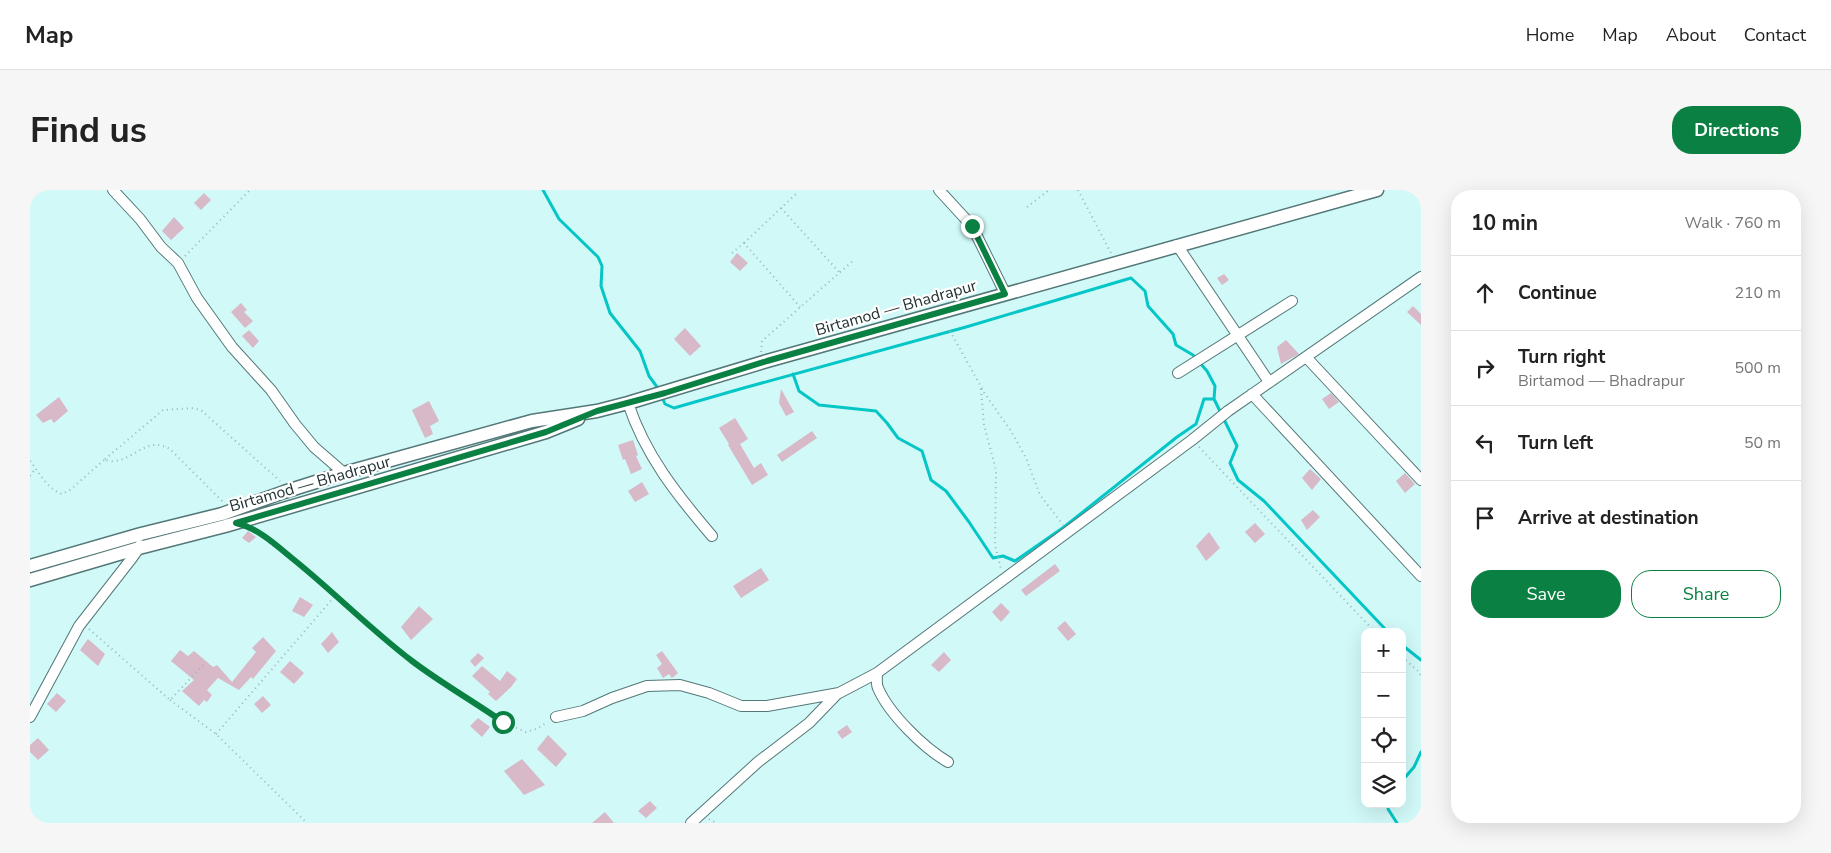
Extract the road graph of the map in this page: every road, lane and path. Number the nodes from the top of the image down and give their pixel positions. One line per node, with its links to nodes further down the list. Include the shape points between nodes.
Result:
1 (113, 190): 15 (street)
2 (250, 190): 15 (path)
3 (939, 190): 18 (street, via 972,226)
4 (1049, 190): 8 (path)
5 (1078, 190): 14 (path)
6 (1377, 190): 11 (main road, Birtamod — Bhadrapur)
7 (796, 194): 9 (path)
8 (1027, 207)
9 (782, 208): 10 (path); 16 (path)
10 (744, 243): 12 (path); 20 (path)
11 (1177, 246): 14 (main road, Birtamod — Bhadrapur); 22 (street)
12 (732, 252)
13 (855, 260): 16 (path)
14 (1116, 262): 18 (main road, Birtamod — Bhadrapur)
15 (178, 263): 35 (street, via 197,298 232,347 271,390 294,424)
16 (840, 273): 20 (path)
17 (1421, 277): 23 (street)
18 (1005, 294): 24 (main road, Birtamod — Bhadrapur)
19 (1292, 301): 22 (street)
20 (800, 308): 24 (path, via 762,341)
21 (950, 331): 27 (path)
22 (1238, 335): 25 (street); 26 (street)
23 (1306, 357): 26 (street); 37 (street)
24 (758, 364): 29 (main road, Birtamod — Bhadrapur)
25 (1178, 373)
26 (1269, 382): 28 (street)
27 (981, 386): 41 (path, via 1026,458 1040,495); 47 (path, via 984,425 996,470 995,545)
28 (1252, 394): 31 (street); 46 (street)
29 (628, 404): 30 (main road, Birtamod — Bhadrapur); 43 (street, via 655,464)
30 (597, 411): 35 (main road, Birtamod — Bhadrapur, via 532,421); 44 (main road, Birtamod — Bhadrapur, via 546,432 236,523)
31 (1192, 440): 41 (street); 51 (path)
32 (104, 460): 34 (path, via 62,494 54,491); 38 (path, via 163,410 194,408 202,411 283,483); 39 (path, via 116,461 152,444 162,444)
33 (30, 461): 34 (path)
34 (36, 468): 36 (path)
35 (344, 473): 38 (main road, Birtamod — Bhadrapur)
36 (30, 476)
37 (1421, 480)
38 (284, 492): 39 (main road, Birtamod — Bhadrapur)
39 (231, 510): 42 (main road, Birtamod — Bhadrapur)
40 (253, 530): 49 (path)
41 (1068, 532): 47 (street)
42 (141, 534): 44 (street); 45 (main road, Birtamod — Bhadrapur)
43 (712, 536)
44 (139, 548): 48 (main road, Birtamod — Bhadrapur); 50 (street)
45 (30, 566)
46 (1421, 576)
47 (1004, 579): 54 (street)
48 (30, 580)
49 (336, 595): 59 (path, via 412,662 503,722 526,732); 60 (path)
50 (82, 622): 57 (path); 58 (street)
51 (1371, 628)
52 (1406, 660): 55 (path)
53 (206, 662): 57 (path)
54 (877, 672): 56 (street); 61 (street, via 877,687 892,709 915,736)
55 (1421, 676)
56 (839, 692): 59 (street, via 767,706 741,706 710,693 680,686 647,686 583,711); 63 (street, via 809,723 758,762)
57 (170, 700): 60 (path)
58 (30, 717)
59 (556, 717)
60 (216, 734): 62 (path)
61 (948, 762)
62 (307, 823)
63 (691, 823)

